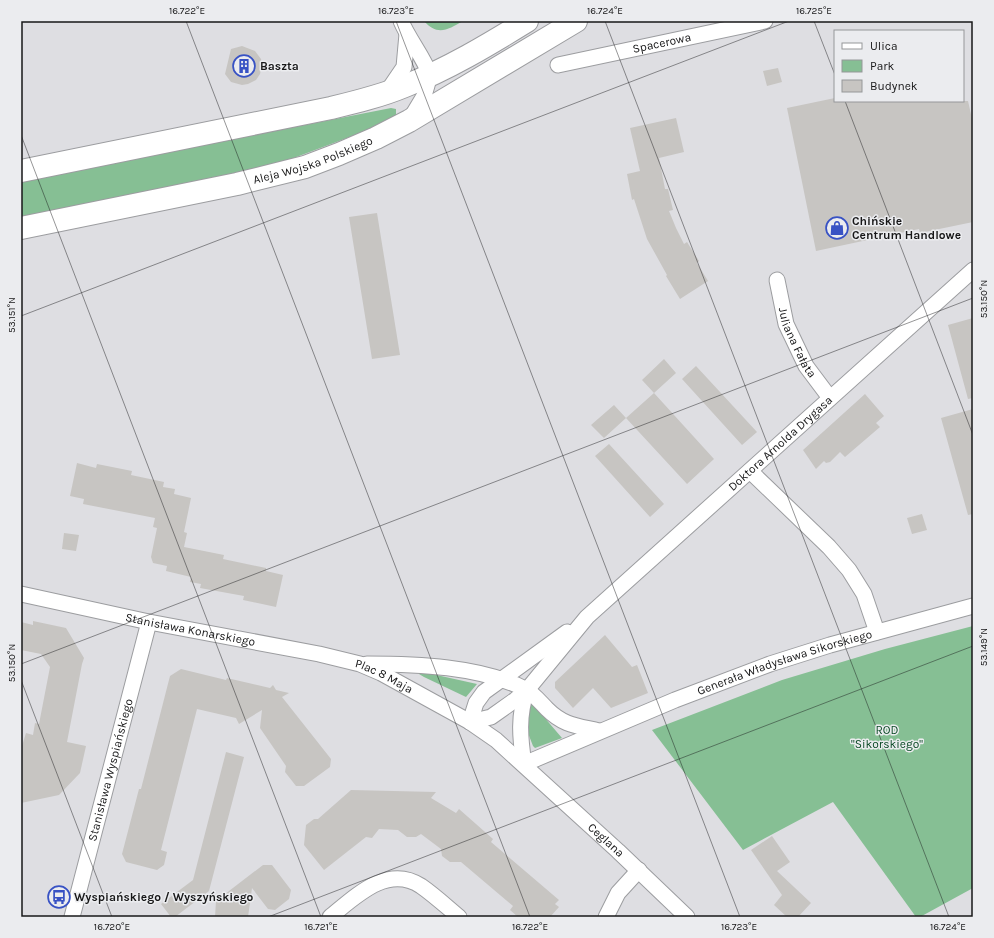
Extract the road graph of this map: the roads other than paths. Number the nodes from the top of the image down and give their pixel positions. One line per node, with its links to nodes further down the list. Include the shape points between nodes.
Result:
1 (527, 21): 6 (main road)
2 (576, 21): 8 (main road, Aleja Wojska Polskiego)
3 (765, 21): 5 (street, Spacerowa)
4 (404, 28): 6 (street, via 421,54); 7 (street, via 404,67)
5 (558, 65)
6 (430, 76): 7 (main road); 8 (street, via 421,103)
7 (387, 93): 9 (main road, via 331,108)
8 (410, 121): 10 (main road, Aleja Wojska Polskiego, via 359,146 305,167 209,191)
9 (21, 170)
10 (21, 228)
11 (973, 270): 13 (street, Doktora Arnolda Drygasa)
12 (777, 280): 13 (street, Juliana Fałata, via 786,324 806,366)
13 (830, 398): 14 (street, Doktora Arnolda Drygasa)
14 (750, 470): 17 (street, Doktora Arnolda Drygasa); 19 (street, via 849,570 864,594)
15 (21, 594): 18 (street, Stanisława Konarskiego)
16 (973, 606): 19 (street, Generała Władysława Sikorskiego)
17 (587, 617): 21 (street, Doktora Arnolda Drygasa); 22 (street, Doktora Arnolda Drygasa)
18 (149, 622): 20 (street, Stanisława Konarskiego); 27 (street, Stanisława Wyspiańskiego)
19 (877, 632): 24 (street, Generała Władysława Sikorskiego, via 803,652)
20 (360, 664): 21 (street, Plac 8 Maja, via 414,664); 23 (street, Plac 8 Maja, via 410,688)
21 (501, 678): 22 (street, Plac 8 Maja); 23 (street, via 479,698)
22 (527, 690): 23 (street, via 498,714); 24 (street, Plac 8 Maja, via 561,721 572,726); 25 (street, via 522,704 520,725)
23 (470, 722): 25 (street, Plac 8 Maja)
24 (599, 731): 25 (street)
25 (524, 764): 26 (street, Ceglana)
26 (639, 870): 30 (street, via 618,893); 31 (street, Ceglana)
27 (72, 917)
28 (330, 917): 29 (street, via 372,884 397,879 420,886)
29 (459, 917)
30 (606, 917)
31 (687, 917)

